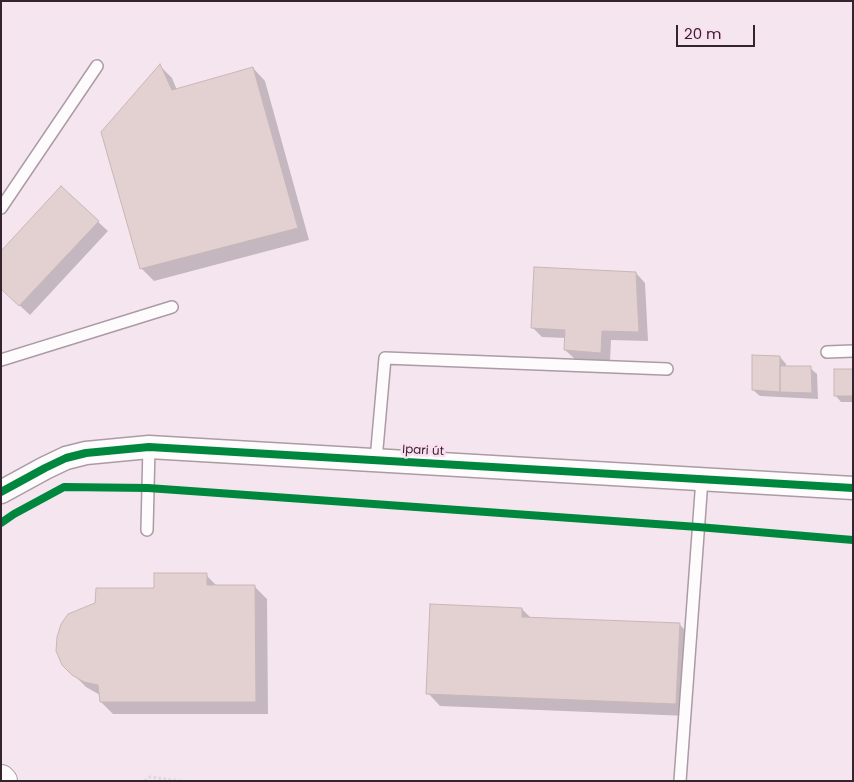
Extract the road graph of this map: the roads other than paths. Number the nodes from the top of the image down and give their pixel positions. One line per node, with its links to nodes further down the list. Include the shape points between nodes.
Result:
1 (97, 66): 2 (lane)
2 (1, 208)
3 (172, 307): 6 (lane)
4 (853, 351): 5 (lane)
5 (827, 352)
6 (1, 360)
7 (666, 369): 9 (lane, via 386,358)
8 (149, 446): 9 (street, Ipari út); 12 (street, Ipari út, via 66,458); 13 (lane)
9 (376, 460): 10 (street, Ipari út)
10 (702, 479): 11 (street, Ipari út); 14 (lane)
11 (853, 488)
12 (1, 492)
13 (147, 530)
14 (680, 781)

